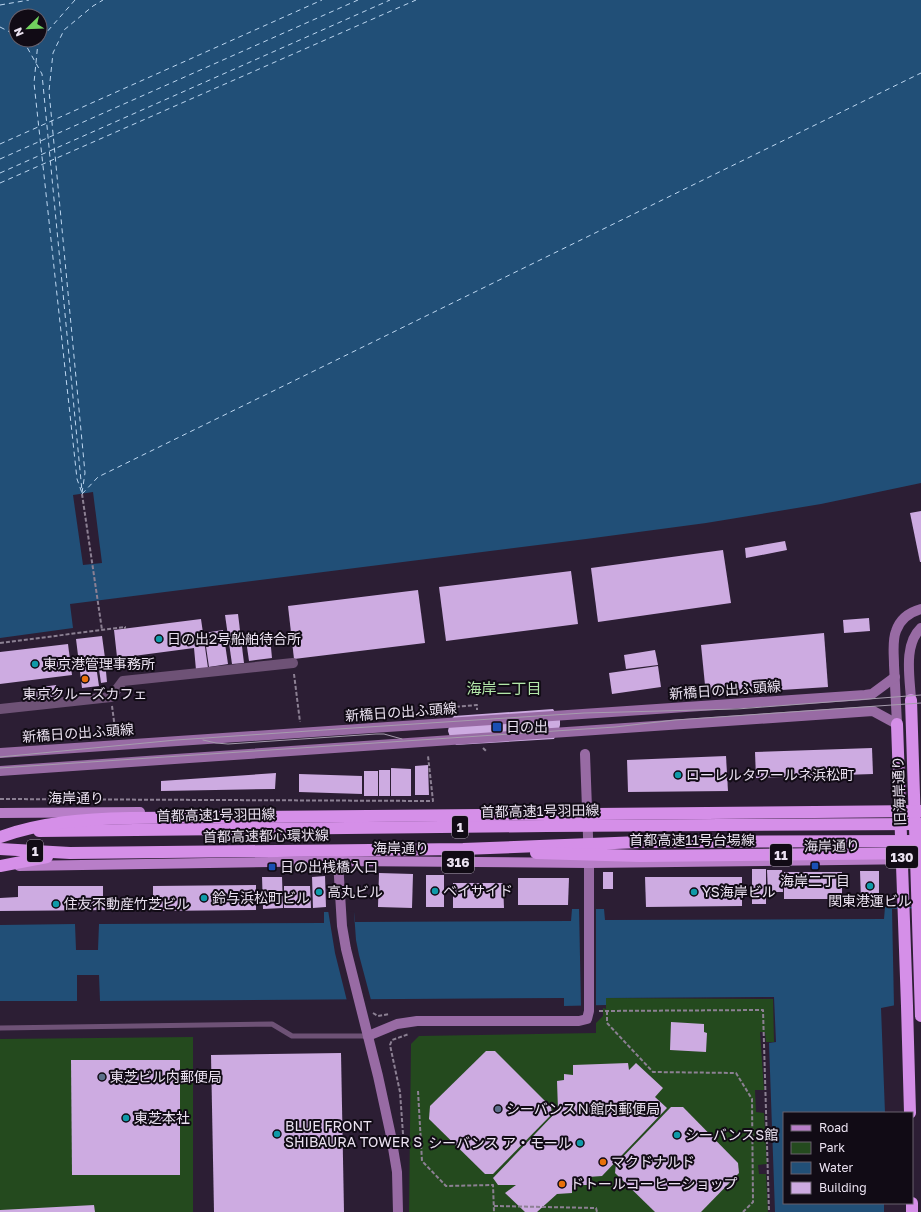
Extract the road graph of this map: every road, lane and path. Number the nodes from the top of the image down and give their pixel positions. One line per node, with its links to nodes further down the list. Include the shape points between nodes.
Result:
1 (82, 494): 5 (path)
2 (921, 609): 8 (main road, via 906,616 896,631)
3 (125, 628): 5 (path)
4 (921, 628): 10 (main road, via 916,633 909,653)
5 (102, 630): 6 (path)
6 (0, 643)
7 (293, 663): 9 (street, via 123,681); 14 (path)
8 (895, 677): 15 (main road); 17 (main road, 新橋日の出ふ頭線, via 872,694 866,695)
9 (111, 697): 11 (street); 16 (path)
10 (911, 700): 23 (highway, 旧海岸通り / 130)
11 (0, 709)
12 (430, 709): 13 (path, via 477,705)
13 (477, 710)
14 (300, 722)
15 (897, 724): 20 (main road, via 873,711); 22 (highway, 旧海岸通り / 130)
16 (116, 738)
17 (0, 752)
18 (585, 754): 24 (main road)
19 (428, 756): 21 (path, via 433,801)
20 (0, 771)
21 (0, 799)
22 (900, 808): 23 (main road, 海岸通り); 24 (main road, 海岸通り); 38 (highway, 旧海岸通り / 130)
23 (919, 809): 25 (highway); 37 (highway, 旧海岸通り / 130)
24 (587, 810): 26 (main road, 海岸通り); 40 (main road)
25 (885, 812): 27 (highway); 29 (highway)
26 (0, 813)
27 (366, 816): 30 (highway); 32 (highway, 首都高速1号羽田線, via 101,819 46,824)
28 (921, 824): 29 (highway, 首都高速1号羽田線 / 1)
29 (689, 825): 30 (highway, 首都高速1号羽田線 / 1)
30 (547, 826): 31 (highway, 首都高速1号羽田線 / 1)
31 (0, 832)
32 (0, 837)
33 (921, 842): 35 (highway, 1, via 640,842)
34 (0, 849): 36 (highway, 首都高速都心環状線 / 1)
35 (463, 849): 36 (highway, 首都高速都心環状線 / 1); 37 (highway, 首都高速11号台場線 / 11, via 640,856)
36 (70, 853): 41 (highway, 首都高速都心環状線)
37 (920, 857): 38 (main road, 海岸通り / 316); 42 (highway, 旧海岸通り / 130, via 918,906)
38 (902, 860): 40 (main road, 海岸通り / 316); 50 (highway, 旧海岸通り / 130)
39 (338, 861): 40 (main road, 海岸通り / 316); 41 (main road, 海岸通り / 316); 48 (main road, via 346,949)
40 (589, 863): 43 (main road)
41 (0, 866)
42 (921, 1006): 45 (highway, 130)
43 (591, 1009): 44 (path); 48 (main road, via 587,1019 579,1021 417,1021 397,1024)
44 (607, 1011): 56 (path, via 607,1022 653,1072 736,1073 752,1099 753,1202); 57 (path, via 763,1010)
45 (921, 1016)
46 (0, 1028): 48 (lane, via 272,1024 292,1036)
47 (413, 1033): 51 (path, via 392,1040 390,1045 400,1092)
48 (368, 1036): 53 (main road, via 395,1158)
49 (418, 1091): 52 (path, via 422,1161 446,1186 494,1185)
50 (910, 1112)
51 (403, 1140)
52 (494, 1206): 54 (path); 55 (path, via 596,1208)
53 (398, 1212)
54 (494, 1212)
55 (597, 1212)
56 (743, 1212)
57 (769, 1212)

